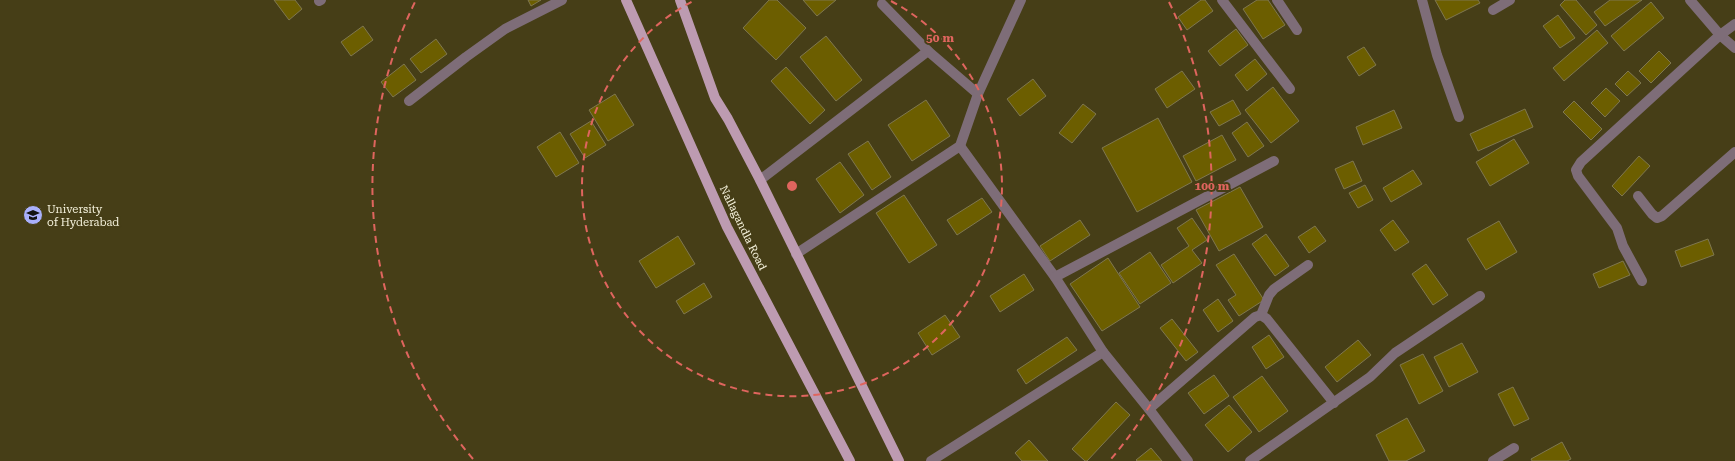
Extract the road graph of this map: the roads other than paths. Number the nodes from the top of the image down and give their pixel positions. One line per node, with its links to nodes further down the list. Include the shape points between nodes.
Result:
1 (562, 0): 19 (street, via 505,29)
2 (626, 0): 36 (main road, Nallagandla Road, via 727,227)
3 (680, 0): 24 (main road, via 715,98)
4 (1021, 0): 18 (street)
5 (1222, 0): 17 (street)
6 (1277, 0): 13 (street)
7 (1422, 0): 20 (street, via 1437,55)
8 (1510, 0): 11 (street)
9 (1690, 0): 14 (street)
10 (882, 4): 16 (street)
11 (1493, 10)
12 (1735, 24): 14 (street)
13 (1297, 30)
14 (1720, 35): 15 (street); 29 (street, via 1581,162 1576,170 1617,228 1623,246)
15 (1735, 48)
16 (928, 51): 18 (street); 24 (street)
17 (1290, 89)
18 (978, 94): 21 (street)
19 (409, 101)
20 (1459, 117)
21 (960, 146): 26 (street); 28 (street)
22 (1735, 152): 25 (street, via 1662,216 1657,218 1652,214)
23 (1274, 161): 28 (street)
24 (760, 180): 26 (main road)
25 (1638, 196)
26 (796, 254): 37 (main road)
27 (1308, 265): 31 (street, via 1274,289)
28 (1055, 277): 32 (street)
29 (1642, 281)
30 (1480, 296): 33 (street, via 1395,353 1370,377)
31 (1261, 315): 33 (street, via 1267,319); 34 (street, via 1255,317)
32 (1103, 352): 34 (street); 38 (street)
33 (1334, 403): 40 (street)
34 (1149, 409): 39 (street)
35 (1514, 448): 41 (street)
36 (850, 461)
37 (899, 461)
38 (931, 461)
39 (1188, 461)
40 (1250, 461)
41 (1493, 461)

